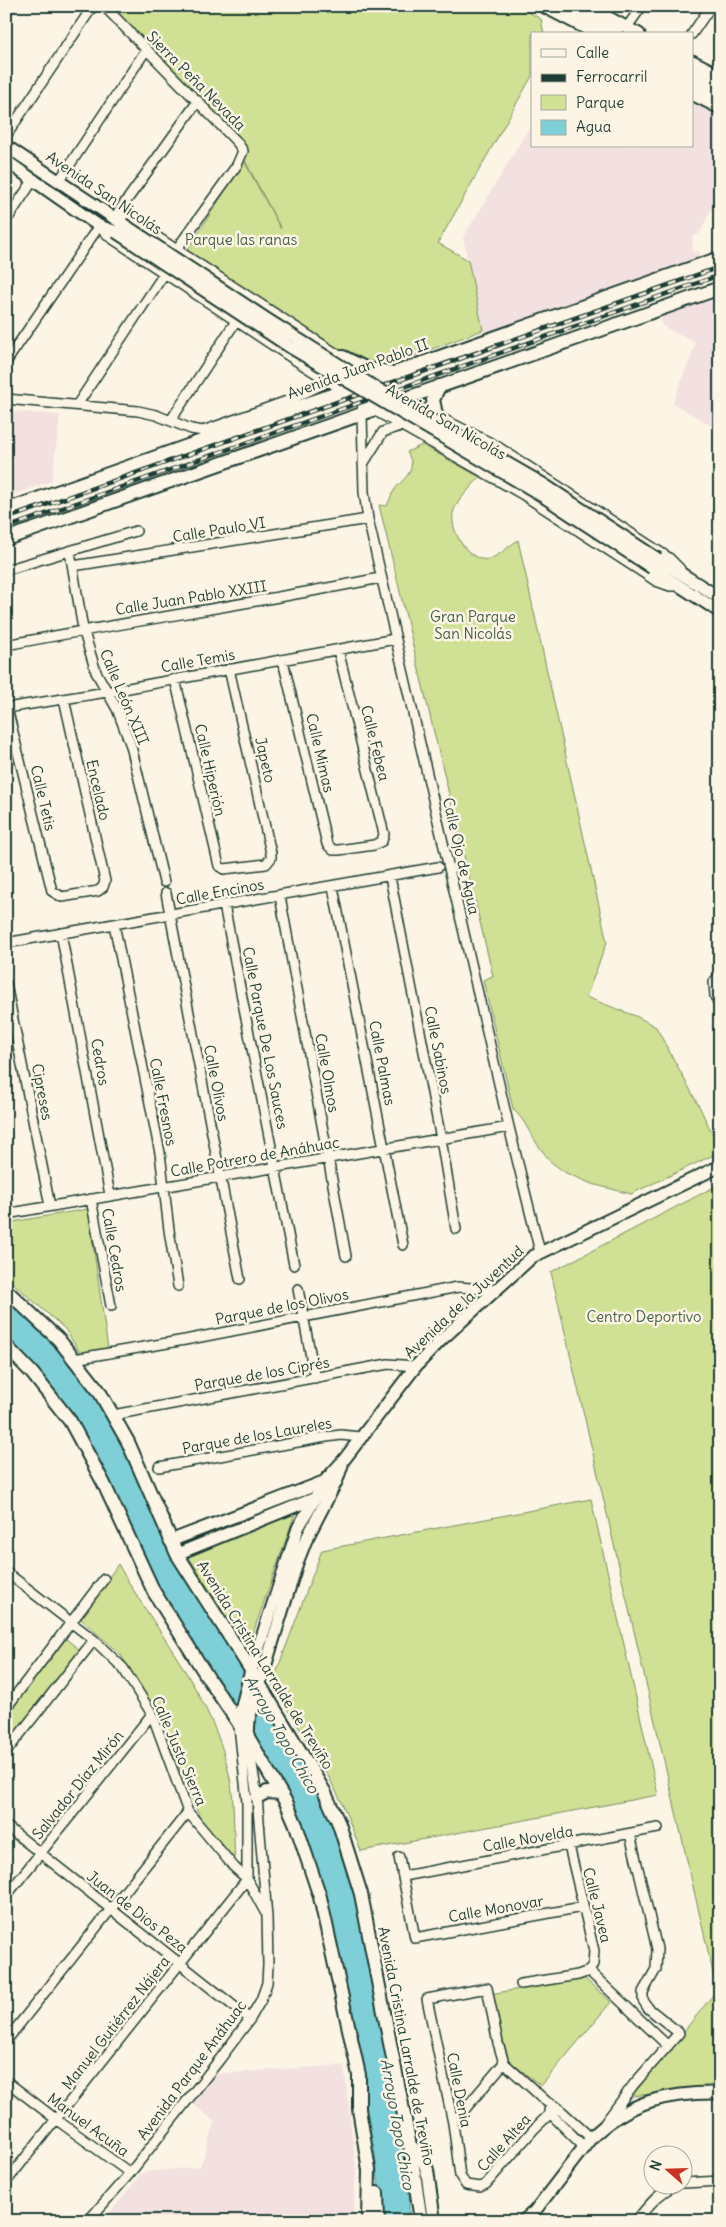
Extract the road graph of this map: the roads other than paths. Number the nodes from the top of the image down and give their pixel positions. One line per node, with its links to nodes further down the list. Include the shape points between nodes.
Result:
1 (10, 6): 9 (street)
2 (93, 6): 23 (street)
3 (543, 6): 10 (street)
4 (565, 6): 11 (street)
5 (587, 6): 11 (street)
6 (642, 6): 11 (street)
7 (711, 6): 12 (street)
8 (111, 8): 13 (street, Sierra Peña Nevada)
9 (6, 12)
10 (584, 30)
11 (619, 31)
12 (693, 32)
13 (146, 50): 21 (street, Sierra Peña Nevada); 27 (street)
14 (694, 62): 16 (street)
15 (694, 74): 18 (street)
16 (720, 75)
17 (694, 85): 20 (street)
18 (720, 87)
19 (694, 95): 22 (street)
20 (720, 98)
21 (198, 101): 29 (street); 31 (street, Sierra Peña Nevada, via 242,147 242,155)
22 (720, 108)
23 (6, 136)
24 (6, 146): 27 (street, Avenida San Nicolás)
25 (6, 161): 26 (street, Avenida San Nicolás)
26 (34, 179): 28 (street); 30 (street, Avenida San Nicolás)
27 (59, 182): 29 (street, Avenida San Nicolás)
28 (6, 221)
29 (118, 224): 30 (street, Avenida San Nicolás); 31 (street, via 120,216 131,220); 60 (street, Avenida San Nicolás, bridge, via 290,347)
30 (100, 226): 33 (street, via 110,237); 37 (street)
31 (176, 250): 36 (street)
32 (720, 258): 38 (main road, Avenida Juan Pablo II)
33 (164, 274): 35 (street); 45 (street)
34 (720, 288): 41 (main road)
35 (236, 321): 39 (street); 49 (street)
36 (347, 361): 38 (main road, via 375,371); 39 (street); 40 (street)
37 (6, 362)
38 (397, 372): 40 (main road, Avenida Juan Pablo II)
39 (331, 381): 42 (street); 49 (street, via 287,401 203,430 191,429)
40 (372, 381): 42 (main road, Avenida Juan Pablo II); 44 (street); 46 (street, Calle Ojo de Agua)
41 (439, 386): 44 (main road); 48 (main road, via 433,400)
42 (346, 391): 46 (street); 52 (main road, Avenida Juan Pablo II)
43 (6, 399): 45 (street)
44 (404, 400): 46 (main road); 47 (street)
45 (77, 405): 49 (street, via 138,411)
46 (366, 409): 50 (street); 51 (street, Calle Ojo de Agua); 55 (main road)
47 (424, 409): 48 (street); 50 (street, via 412,415)
48 (436, 414): 60 (street, via 495,445 669,558 679,567)
49 (171, 420)
50 (406, 427): 51 (street, via 383,432); 60 (street, via 522,494 656,581 670,586)
51 (363, 464): 53 (street, Calle Ojo de Agua)
52 (6, 510)
53 (368, 519): 57 (street, Calle Paulo VI); 59 (street, Calle Ojo de Agua)
54 (136, 531): 56 (street)
55 (6, 539)
56 (70, 552): 57 (street, Calle León XIII); 58 (street)
57 (73, 566): 63 (street, Calle León XIII)
58 (6, 570)
59 (380, 578): 63 (street, Calle Juan Pablo XXIII, via 211,610); 64 (street, Calle Ojo de Agua)
60 (682, 581): 61 (street, Avenida San Nicolás); 62 (street, Avenida San Nicolás)
61 (720, 598)
62 (720, 612)
63 (83, 629): 65 (street, Calle Juan Pablo XXIII); 70 (street, Calle León XIII, via 96,672)
64 (395, 639): 66 (street, Calle Temis); 90 (street, Calle Ojo de Agua)
65 (6, 645)
66 (338, 650): 67 (street, Calle Temis); 73 (street, Calle Febea, via 384,834 382,841 374,845)
67 (283, 660): 68 (street, Calle Temis); 73 (street, Calle Mimas, via 327,844)
68 (230, 669): 69 (street, Calle Temis); 74 (street, Japeto, via 271,858 266,864 224,869)
69 (175, 679): 70 (street, Calle Temis); 74 (street, Calle Hiperión)
70 (107, 692): 71 (street, Calle Temis); 77 (street, Calle León XIII, via 131,746)
71 (64, 699): 72 (street, Calle Temis); 80 (street, Encelado, via 105,881 98,891 62,897)
72 (7, 708): 80 (street, Calle Tetis)
73 (334, 850)
74 (219, 866)
75 (438, 867): 76 (street, Calle Encinos)
76 (390, 877): 78 (street, Calle Encinos); 91 (street, Calle Sabinos)
77 (164, 882)
78 (333, 887): 81 (street, Calle Encinos); 92 (street, Calle Palmas)
79 (166, 893): 83 (street, Calle Olivos)
80 (54, 894)
81 (280, 896): 82 (street, Calle Encinos); 93 (street, Calle Olmos)
82 (224, 906): 83 (street, Calle Encinos); 95 (street, Calle Parque De Los Sauces)
83 (170, 915): 84 (street, Calle Encinos); 96 (street, Calle Olivos)
84 (114, 924): 85 (street, Calle Encinos); 97 (street, Calle Fresnos)
85 (61, 934): 86 (street, Calle Encinos); 98 (street, Cedros)
86 (6, 943)
87 (717, 976): 89 (street, via 715,996)
88 (6, 984): 100 (street, Cipreses)
89 (720, 1007)
90 (509, 1127): 91 (street, Calle Potrero de Anáhuac); 104 (street, Calle Ojo de Agua)
91 (441, 1140): 92 (street, Calle Potrero de Anáhuac); 102 (street, Calle Sabinos)
92 (385, 1149): 93 (street, Calle Potrero de Anáhuac); 103 (street, Calle Palmas)
93 (329, 1159): 95 (street, Calle Potrero de Anáhuac); 105 (street, Calle Olmos)
94 (720, 1166): 104 (street, Avenida de la Juventud)
95 (276, 1168): 96 (street, Calle Potrero de Anáhuac); 106 (street, Calle Parque De Los Sauces)
96 (220, 1177): 97 (street, Calle Potrero de Anáhuac); 107 (street, Calle Olivos)
97 (164, 1186): 98 (street, Calle Potrero de Anáhuac); 108 (street, Calle Fresnos)
98 (110, 1195): 99 (street, Calle Potrero de Anáhuac)
99 (91, 1199): 100 (street, Calle Potrero de Anáhuac); 112 (street, Calle Cedros)
100 (50, 1206): 101 (street, Calle Potrero de Anáhuac)
101 (6, 1214)
102 (456, 1229)
103 (403, 1245)
104 (540, 1252): 111 (street, Avenida de la Juventud)
105 (346, 1256)
106 (294, 1265)
107 (240, 1278)
108 (178, 1286)
109 (298, 1289): 113 (street)
110 (6, 1290): 115 (main road, Avenida Cristina Larralde de Treviño, via 44,1324)
111 (495, 1290): 113 (street, Parque de los Olivos, via 458,1287); 116 (street, Avenida de la Juventud)
112 (111, 1306)
113 (304, 1317): 115 (street, Parque de los Olivos); 117 (street)
114 (6, 1346): 134 (main road, via 70,1421 103,1482 154,1592)
115 (74, 1359): 118 (main road, Avenida Cristina Larralde de Treviño, via 99,1391)
116 (416, 1366): 117 (street, Parque de los Ciprés, via 388,1364); 119 (street, Avenida de la Juventud)
117 (315, 1378): 118 (street, Parque de los Ciprés)
118 (112, 1415): 125 (main road, Avenida Cristina Larralde de Treviño, via 128,1442)
119 (360, 1437): 120 (street, Avenida de la Juventud); 121 (street, Parque de los Laureles, via 326,1437)
120 (343, 1461): 122 (street, Avenida de la Juventud); 123 (street, Avenida de la Juventud)
121 (159, 1467)
122 (338, 1480): 123 (street); 131 (street, Avenida de la Juventud, via 306,1540)
123 (324, 1481): 124 (street, Avenida de la Juventud); 125 (street)
124 (313, 1499): 126 (street); 131 (street, Avenida de la Juventud, via 288,1554)
125 (170, 1541): 126 (main road, Avenida Cristina Larralde de Treviño)
126 (177, 1554): 131 (main road, Avenida Cristina Larralde de Treviño)
127 (6, 1572): 129 (street, Calle Justo Sierra)
128 (104, 1579): 129 (street)
129 (71, 1622): 130 (street, Calle Justo Sierra); 132 (street)
130 (94, 1640): 133 (street, Calle Justo Sierra, via 122,1668); 136 (street)
131 (254, 1682): 134 (street, Avenida de la Juventud); 167 (main road, Avenida Cristina Larralde de Treviño, via 324,1791 349,1853 361,1894)
132 (6, 1708)
133 (152, 1714): 139 (street, Calle Justo Sierra); 144 (street, Salvador Díaz Mirón)
134 (243, 1719): 135 (main road); 147 (street)
135 (248, 1737): 137 (main road); 138 (street, Avenida Parque Anáhuac)
136 (6, 1752)
137 (280, 1793): 138 (main road, via 267,1792); 159 (main road, via 296,1825 320,1897)
138 (258, 1797): 151 (street, Avenida Parque Anáhuac)
139 (188, 1812): 147 (street, Calle Justo Sierra); 150 (street)
140 (6, 1826): 144 (street, Juan de Dios Peza)
141 (658, 1828): 142 (street, Calle Novelda)
142 (630, 1834): 143 (street, Calle Novelda); 157 (street, via 657,1949 656,1969 643,1992 643,2000 648,2008 680,2033)
143 (569, 1846): 146 (street, Calle Novelda); 149 (street, Calle Javea)
144 (40, 1854): 148 (street, Salvador Díaz Mirón); 150 (street, Juan de Dios Peza)
145 (399, 1857): 146 (street)
146 (404, 1876): 149 (street, Calle Monovar, via 415,1938)
147 (247, 1879): 151 (street, Calle Justo Sierra); 152 (street, Manuel Gutiérrez Nájera)
148 (6, 1896)
149 (582, 1907): 153 (street, Calle Javea, via 594,1951)
150 (111, 1909): 152 (street, Juan de Dios Peza); 156 (street)
151 (267, 1917): 155 (street, Avenida Parque Anáhuac, via 267,1983)
152 (181, 1964): 155 (street, Juan de Dios Peza); 163 (street, Manuel Gutiérrez Nájera)
153 (589, 1971): 154 (street); 157 (street)
154 (521, 1984)
155 (250, 2019): 169 (street, Avenida Parque Anáhuac)
156 (6, 2041)
157 (668, 2046): 165 (street)
158 (504, 2063): 162 (street); 164 (street); 164 (street, Calle Denia, via 487,1988 427,1999)
159 (359, 2075): 177 (main road, via 359,2109 369,2170); 178 (main road, via 375,2155)
160 (6, 2081): 163 (street, Manuel Acuña)
161 (720, 2093): 165 (street, via 691,2093 648,2101)
162 (554, 2110): 166 (street); 168 (street); 173 (street, Calle Altea, via 486,2184 480,2187)
163 (57, 2120): 169 (street, Manuel Acuña); 171 (street, Manuel Gutiérrez Nájera)
164 (453, 2123): 173 (street, Calle Denia, via 460,2176)
165 (603, 2126): 166 (street)
166 (591, 2138): 168 (street)
167 (410, 2146): 179 (main road, Avenida Cristina Larralde de Treviño); 180 (main road, via 422,2156)
168 (584, 2147): 175 (street)
169 (130, 2173): 176 (street, Avenida Parque Anáhuac)
170 (720, 2181): 172 (street)
171 (6, 2182)
172 (694, 2182)
173 (466, 2185)
174 (661, 2194): 181 (street)
175 (528, 2219)
176 (88, 2221)
177 (368, 2221)
178 (378, 2221)
179 (422, 2221)
180 (434, 2221)
181 (636, 2221)

